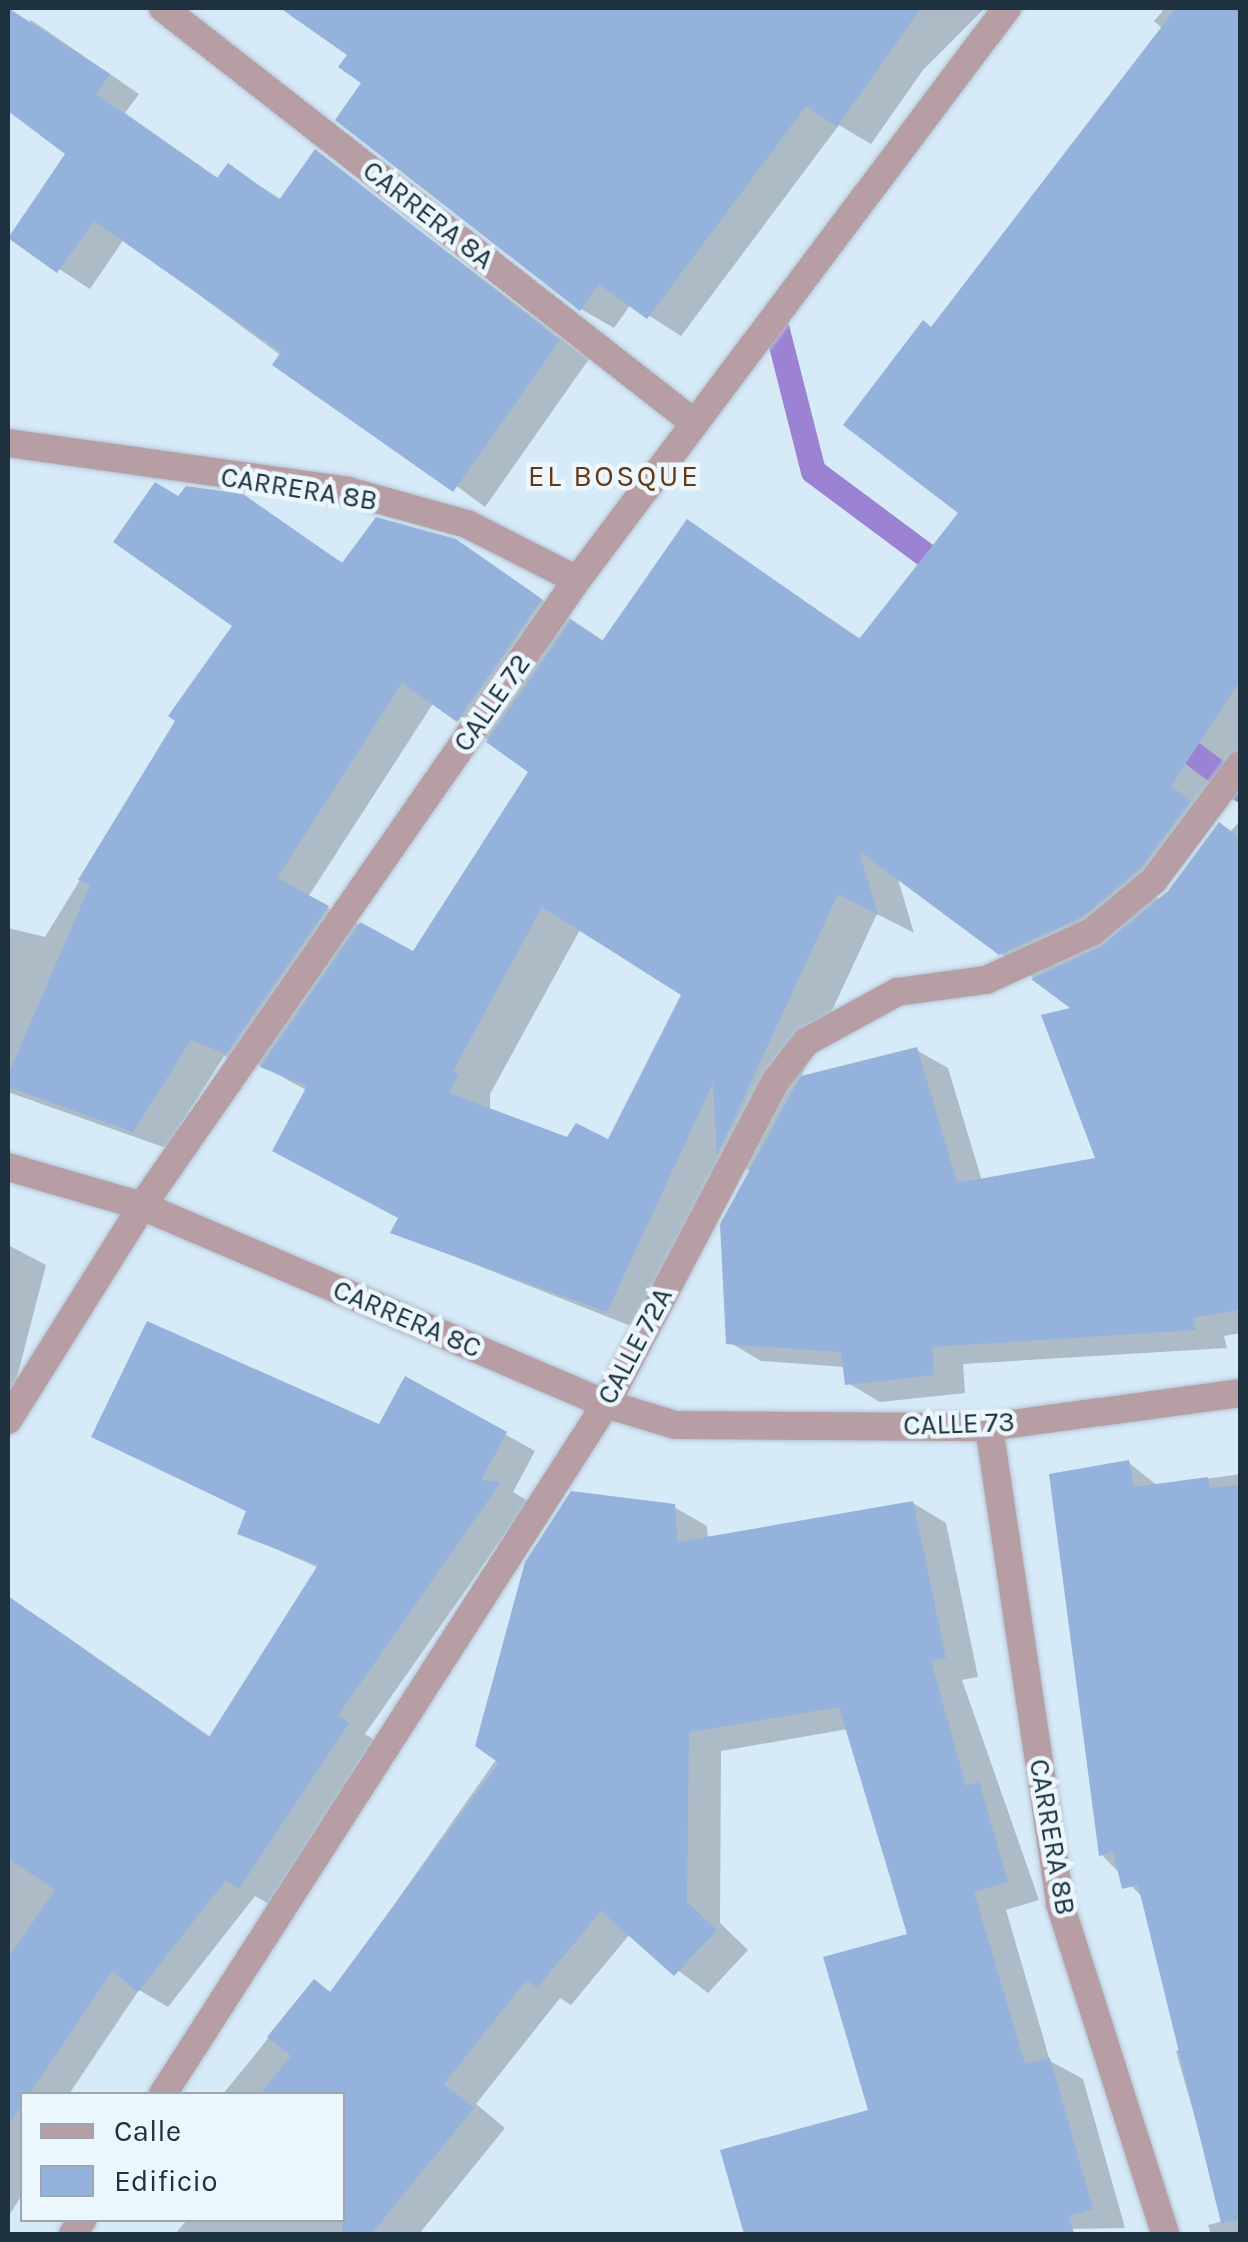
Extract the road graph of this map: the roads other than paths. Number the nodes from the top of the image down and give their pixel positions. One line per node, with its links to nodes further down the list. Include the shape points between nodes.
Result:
1 (163, 8): 3 (street, CARRERA 8A)
2 (1007, 8): 3 (street, CALLE 72)
3 (693, 422): 5 (street, CALLE 72)
4 (8, 443): 5 (street, CARRERA 8B, via 348,491 467,524)
5 (577, 580): 8 (street, CALLE 72)
6 (1240, 766): 10 (street, CALLE 72A, via 1154,880 1092,932 986,980 897,992 806,1042 775,1082)
7 (8, 1167): 8 (street, CARRERA 8C)
8 (142, 1206): 10 (street, CARRERA 8C); 11 (street, CALLE 72)
9 (1240, 1393): 13 (street, CALLE 73)
10 (606, 1404): 12 (street, CARRERA 8C); 14 (street, CALLE 72A)
11 (8, 1420)
12 (674, 1425): 13 (street, CALLE 73)
13 (989, 1427): 15 (street, CARRERA 8B, via 1060,1904)
14 (164, 2092)
15 (1165, 2234)

